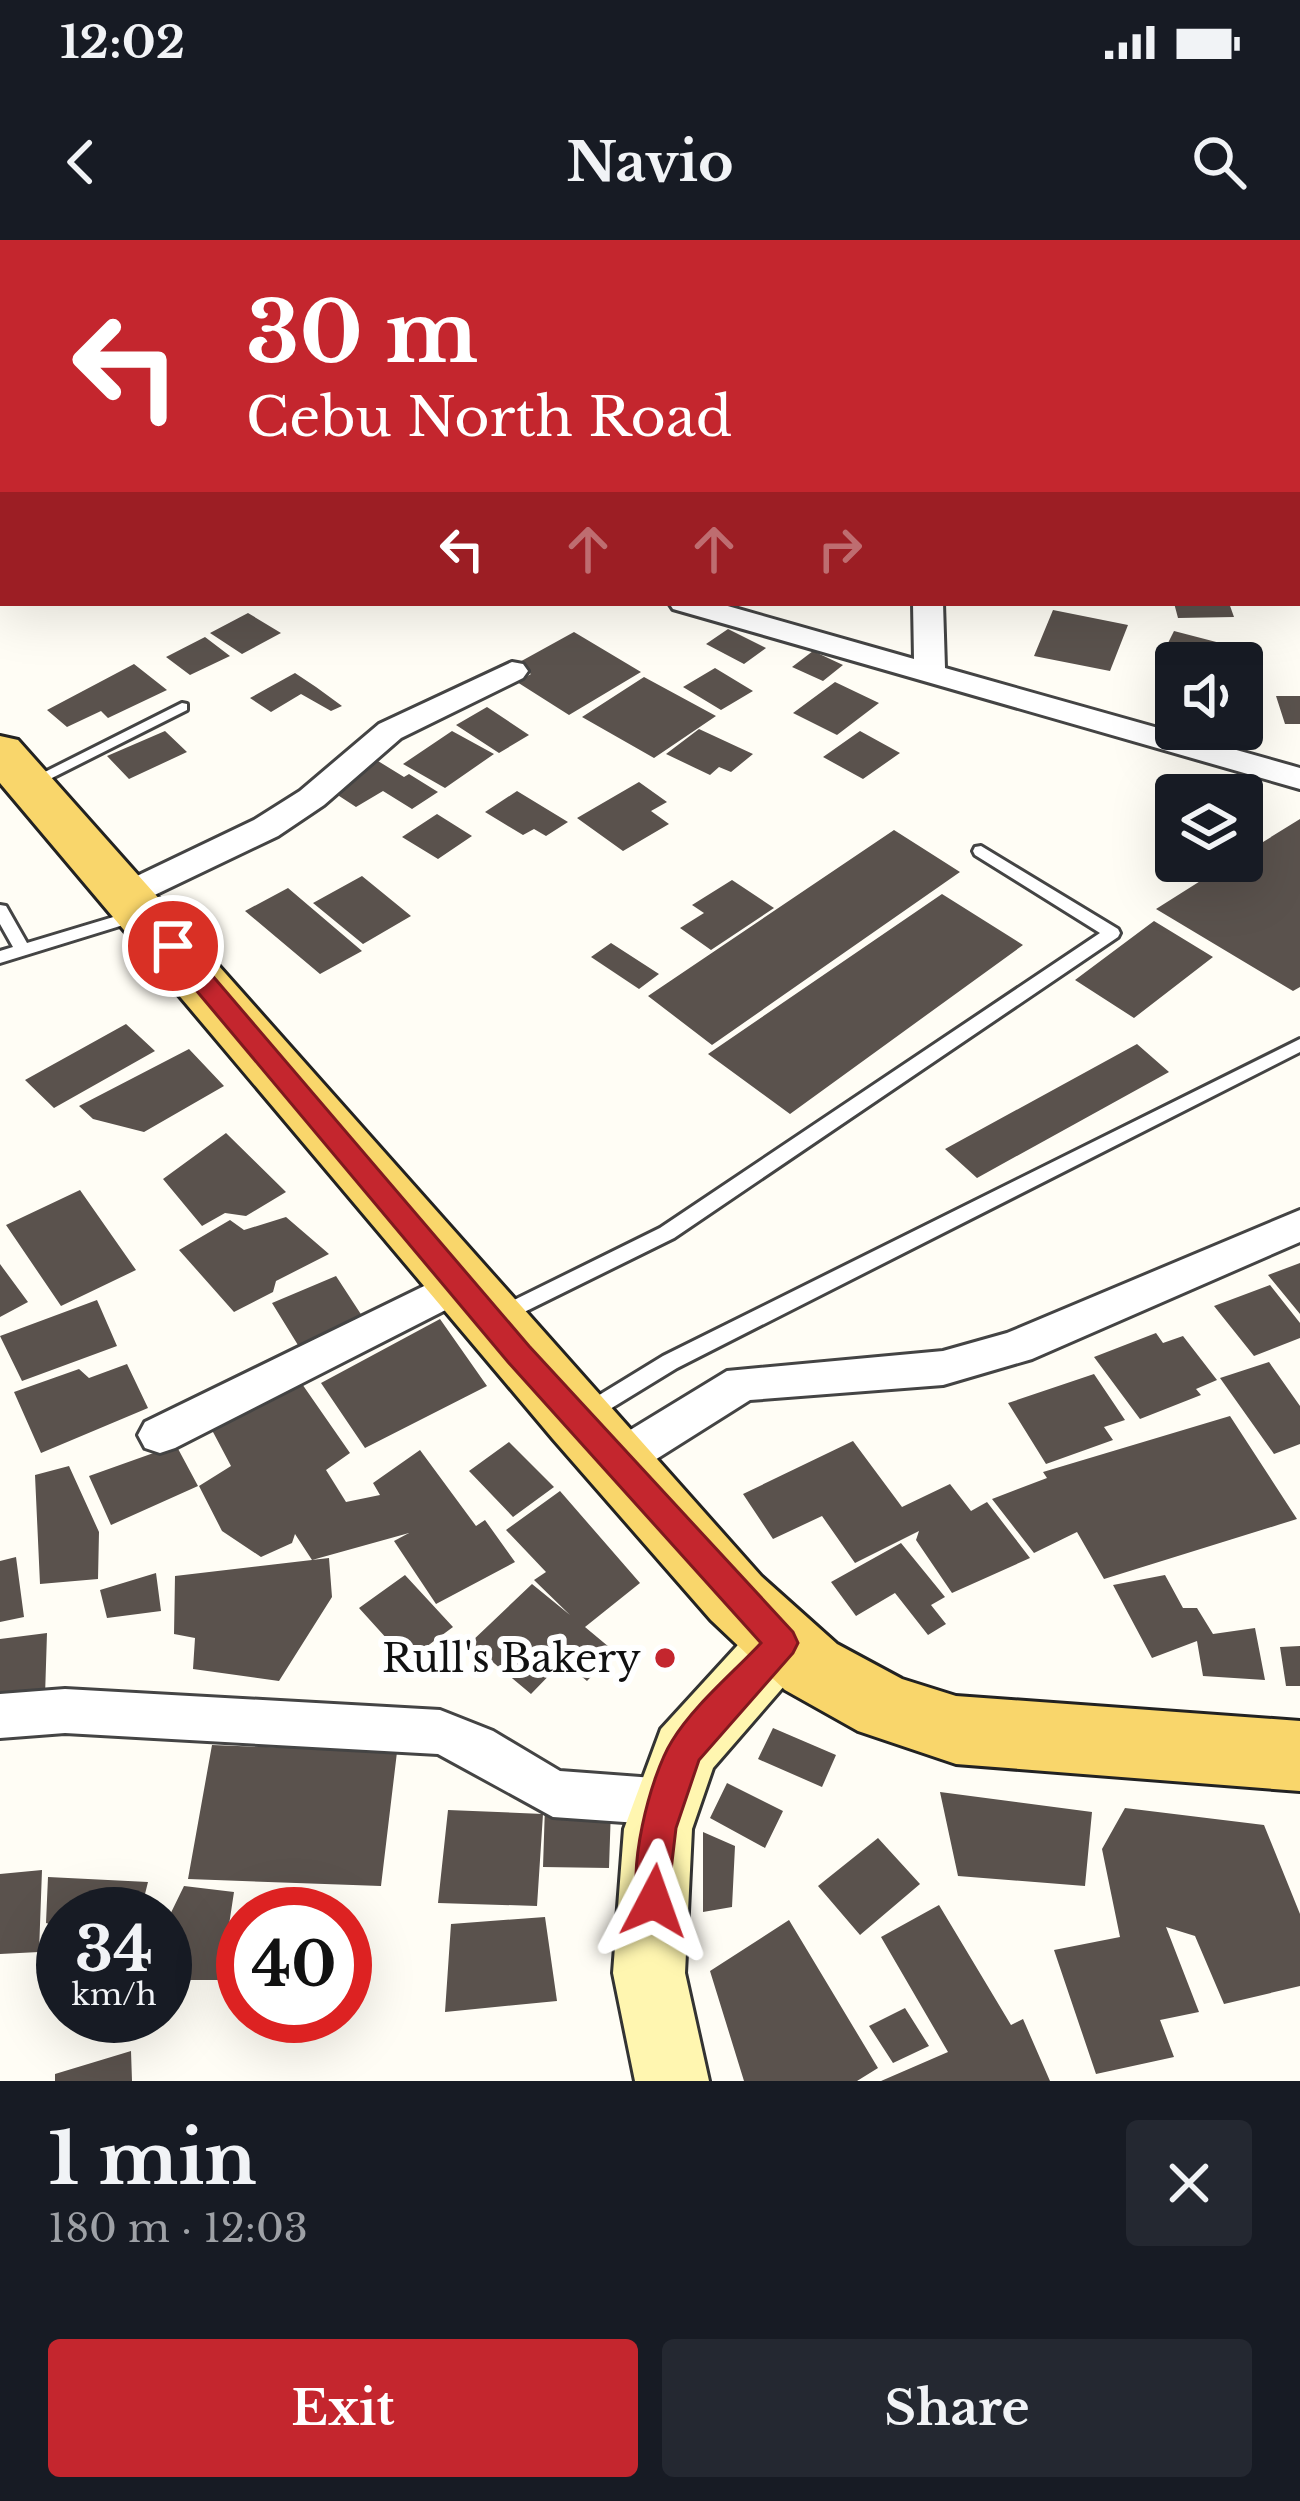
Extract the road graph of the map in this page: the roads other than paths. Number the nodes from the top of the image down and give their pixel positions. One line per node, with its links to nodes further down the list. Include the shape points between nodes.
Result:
1 (695, 606): 4 (street)
2 (928, 606): 4 (street)
3 (512, 670): 9 (street, via 390,731 312,797)
4 (930, 672): 7 (street)
5 (182, 706): 6 (lane)
6 (15, 767): 9 (main road)
7 (1300, 779)
8 (981, 850): 15 (lane, via 1112,933 667,1232)
9 (136, 903): 11 (lane); 15 (main road)
10 (0, 910): 11 (lane)
11 (22, 950): 12 (lane)
12 (0, 956)
13 (1300, 1045): 17 (lane, via 670,1361)
14 (1300, 1225): 17 (street, via 1017,1347 943,1368 742,1383)
15 (474, 1303): 16 (street); 17 (main road)
16 (160, 1436)
17 (595, 1441): 18 (main road)
18 (782, 1643): 20 (main road, via 845,1688 956,1730); 21 (street, via 685,1751)
19 (0, 1716): 21 (street, via 65,1711 440,1732 554,1794)
20 (1300, 1756)
21 (667, 1802): 22 (street, via 658,1828 649,1973)
22 (672, 2081)

